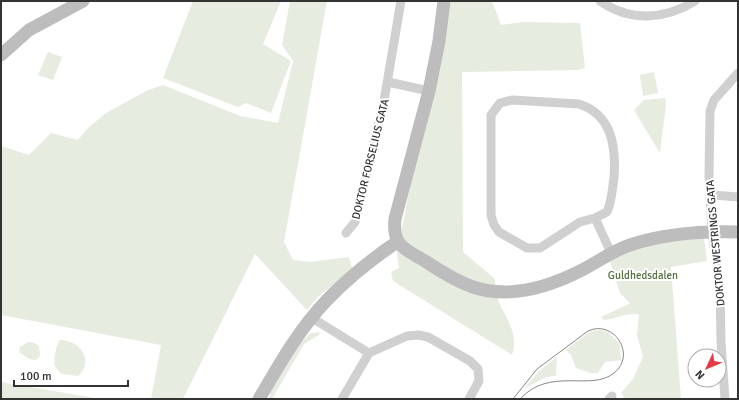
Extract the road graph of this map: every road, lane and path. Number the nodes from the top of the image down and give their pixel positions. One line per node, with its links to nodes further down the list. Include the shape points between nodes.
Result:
1 (84, 1): 6 (street, via 29,30)
2 (401, 1): 8 (street, DOKTOR FORSELIUS GATA)
3 (444, 1): 9 (street)
4 (600, 1): 5 (street, via 616,11 648,17 670,14)
5 (695, 1)
6 (1, 55)
7 (738, 73): 10 (street, DOKTOR WESTRINGS GATA, via 711,106 709,175)
8 (388, 82): 9 (street); 15 (street, DOKTOR FORSELIUS GATA, via 355,222)
9 (429, 91): 16 (street, via 397,212 394,227)
10 (712, 195): 11 (street); 13 (street, DOKTOR WESTRINGS GATA)
11 (738, 198)
12 (595, 218): 12 (street, via 603,215 610,206 616,157 605,122 598,114 579,104 512,100 500,103 490,115 491,215 499,232 527,248 540,248 580,222); 17 (street)
13 (712, 232): 14 (street); 17 (street, via 652,240); 23 (street, DOKTOR WESTRINGS GATA, via 720,287 720,342)
14 (738, 232)
15 (346, 233)
16 (397, 242): 17 (street, via 407,251 460,282 497,292 544,286 582,270); 18 (street, via 366,265)
17 (611, 253)
18 (312, 318): 19 (street); 20 (street, via 288,351)
19 (369, 353): 21 (street); 22 (street, via 407,336 418,334 428,337 470,361 478,369 479,381)
20 (259, 399)
21 (342, 399)
22 (470, 399)
23 (725, 399)

